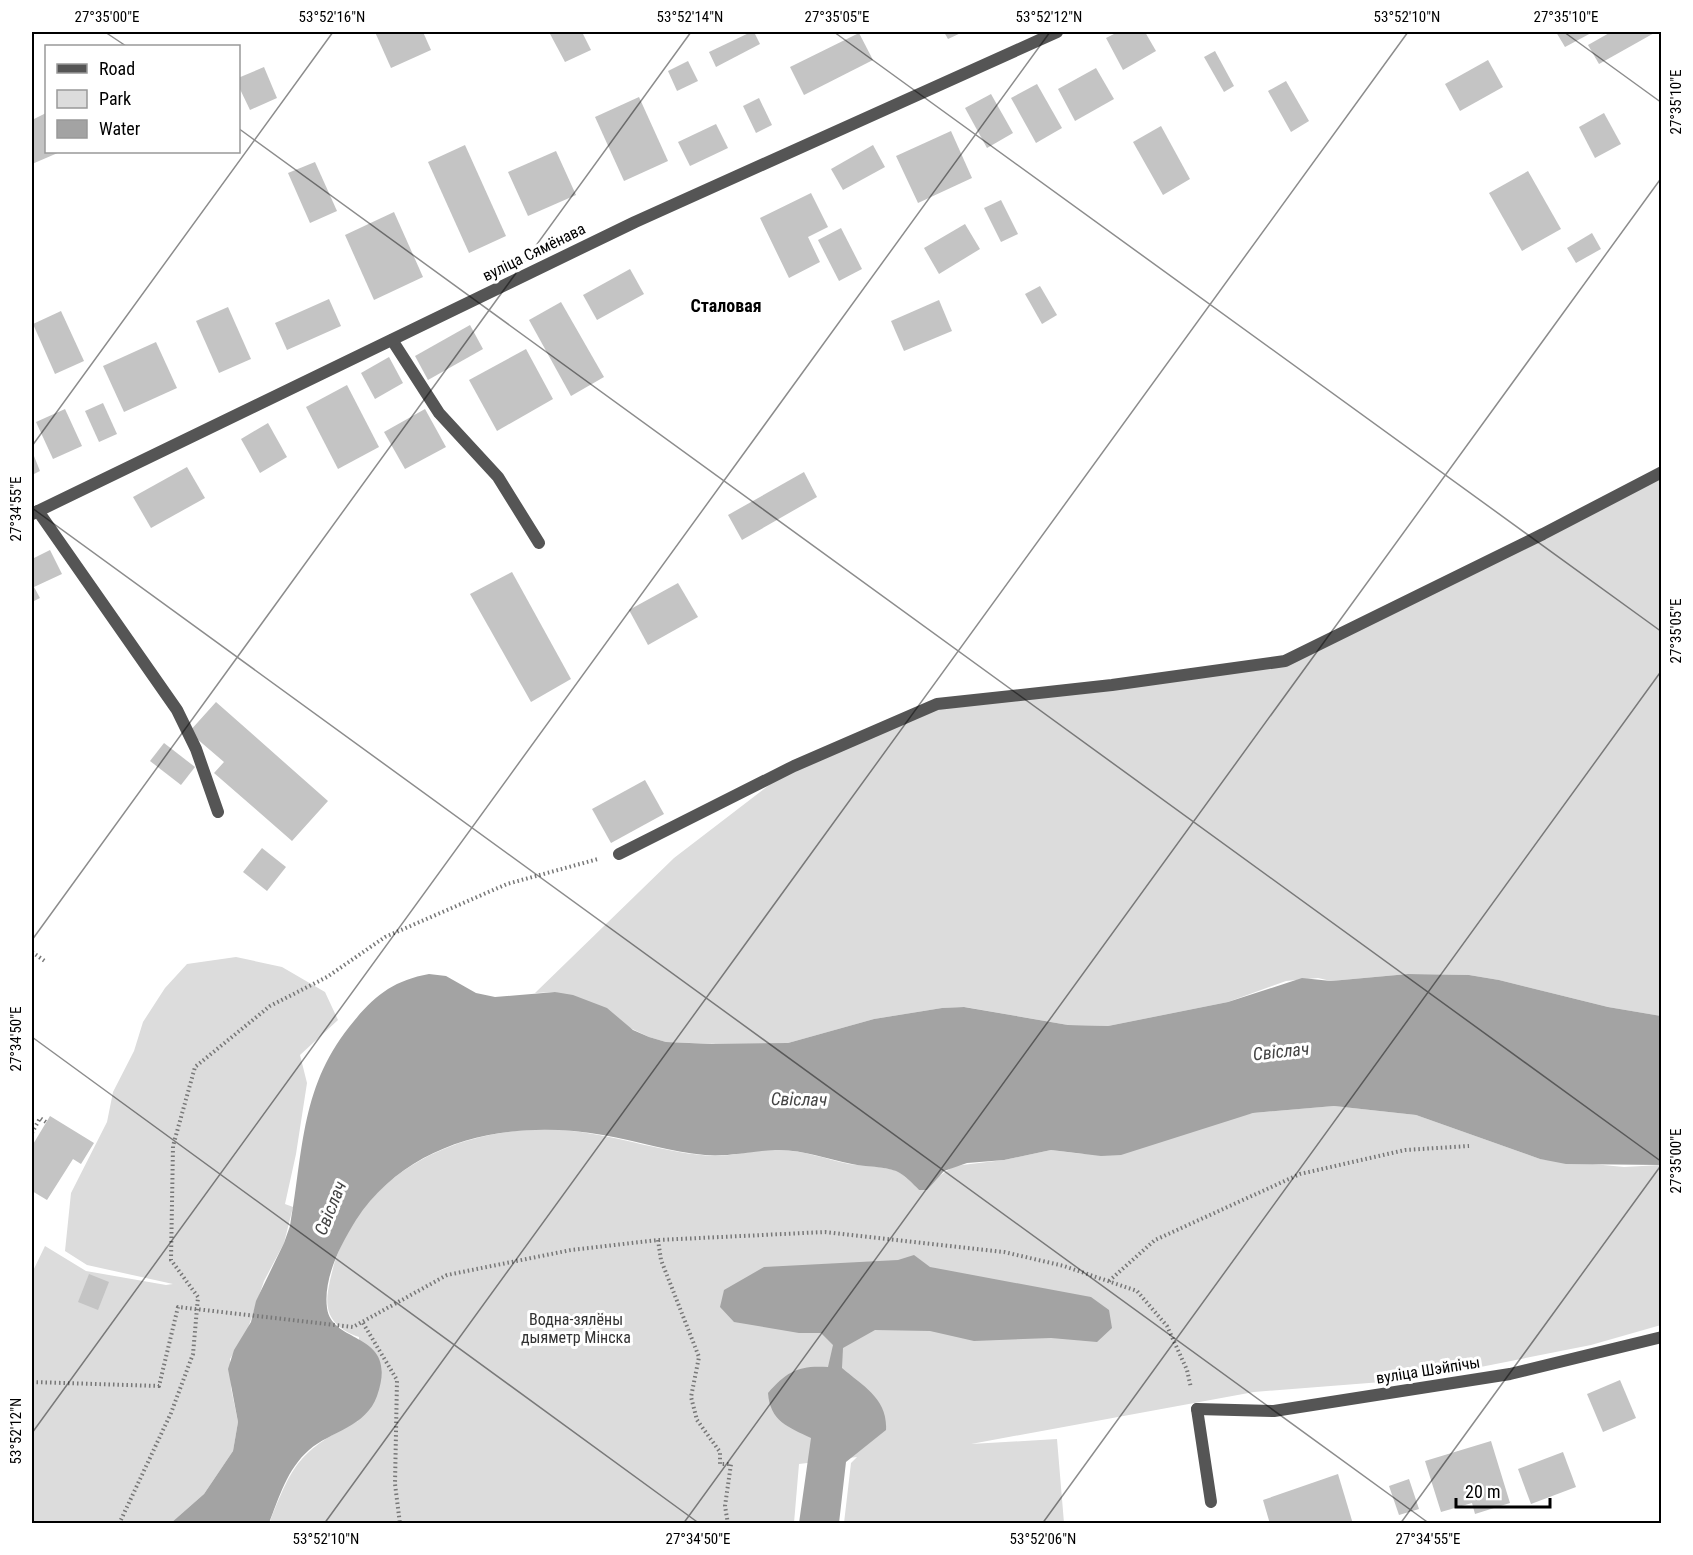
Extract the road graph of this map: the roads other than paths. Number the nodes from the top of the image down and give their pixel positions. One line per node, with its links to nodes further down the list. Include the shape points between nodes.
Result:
1 (1057, 32): 2 (street, вуліца Сямёнава, via 635,222)
2 (392, 340): 4 (street, вуліца Сямёнава); 5 (street, via 439,413 498,477)
3 (1662, 472): 7 (street, via 1285,661 938,704 794,766)
4 (34, 512): 6 (street, via 177,710 196,749)
5 (539, 543)
6 (218, 812)
7 (619, 854)
8 (1662, 1336): 9 (street, вуліца Шэйпічы, via 1510,1374 1274,1412 1197,1409)
9 (1210, 1502)

